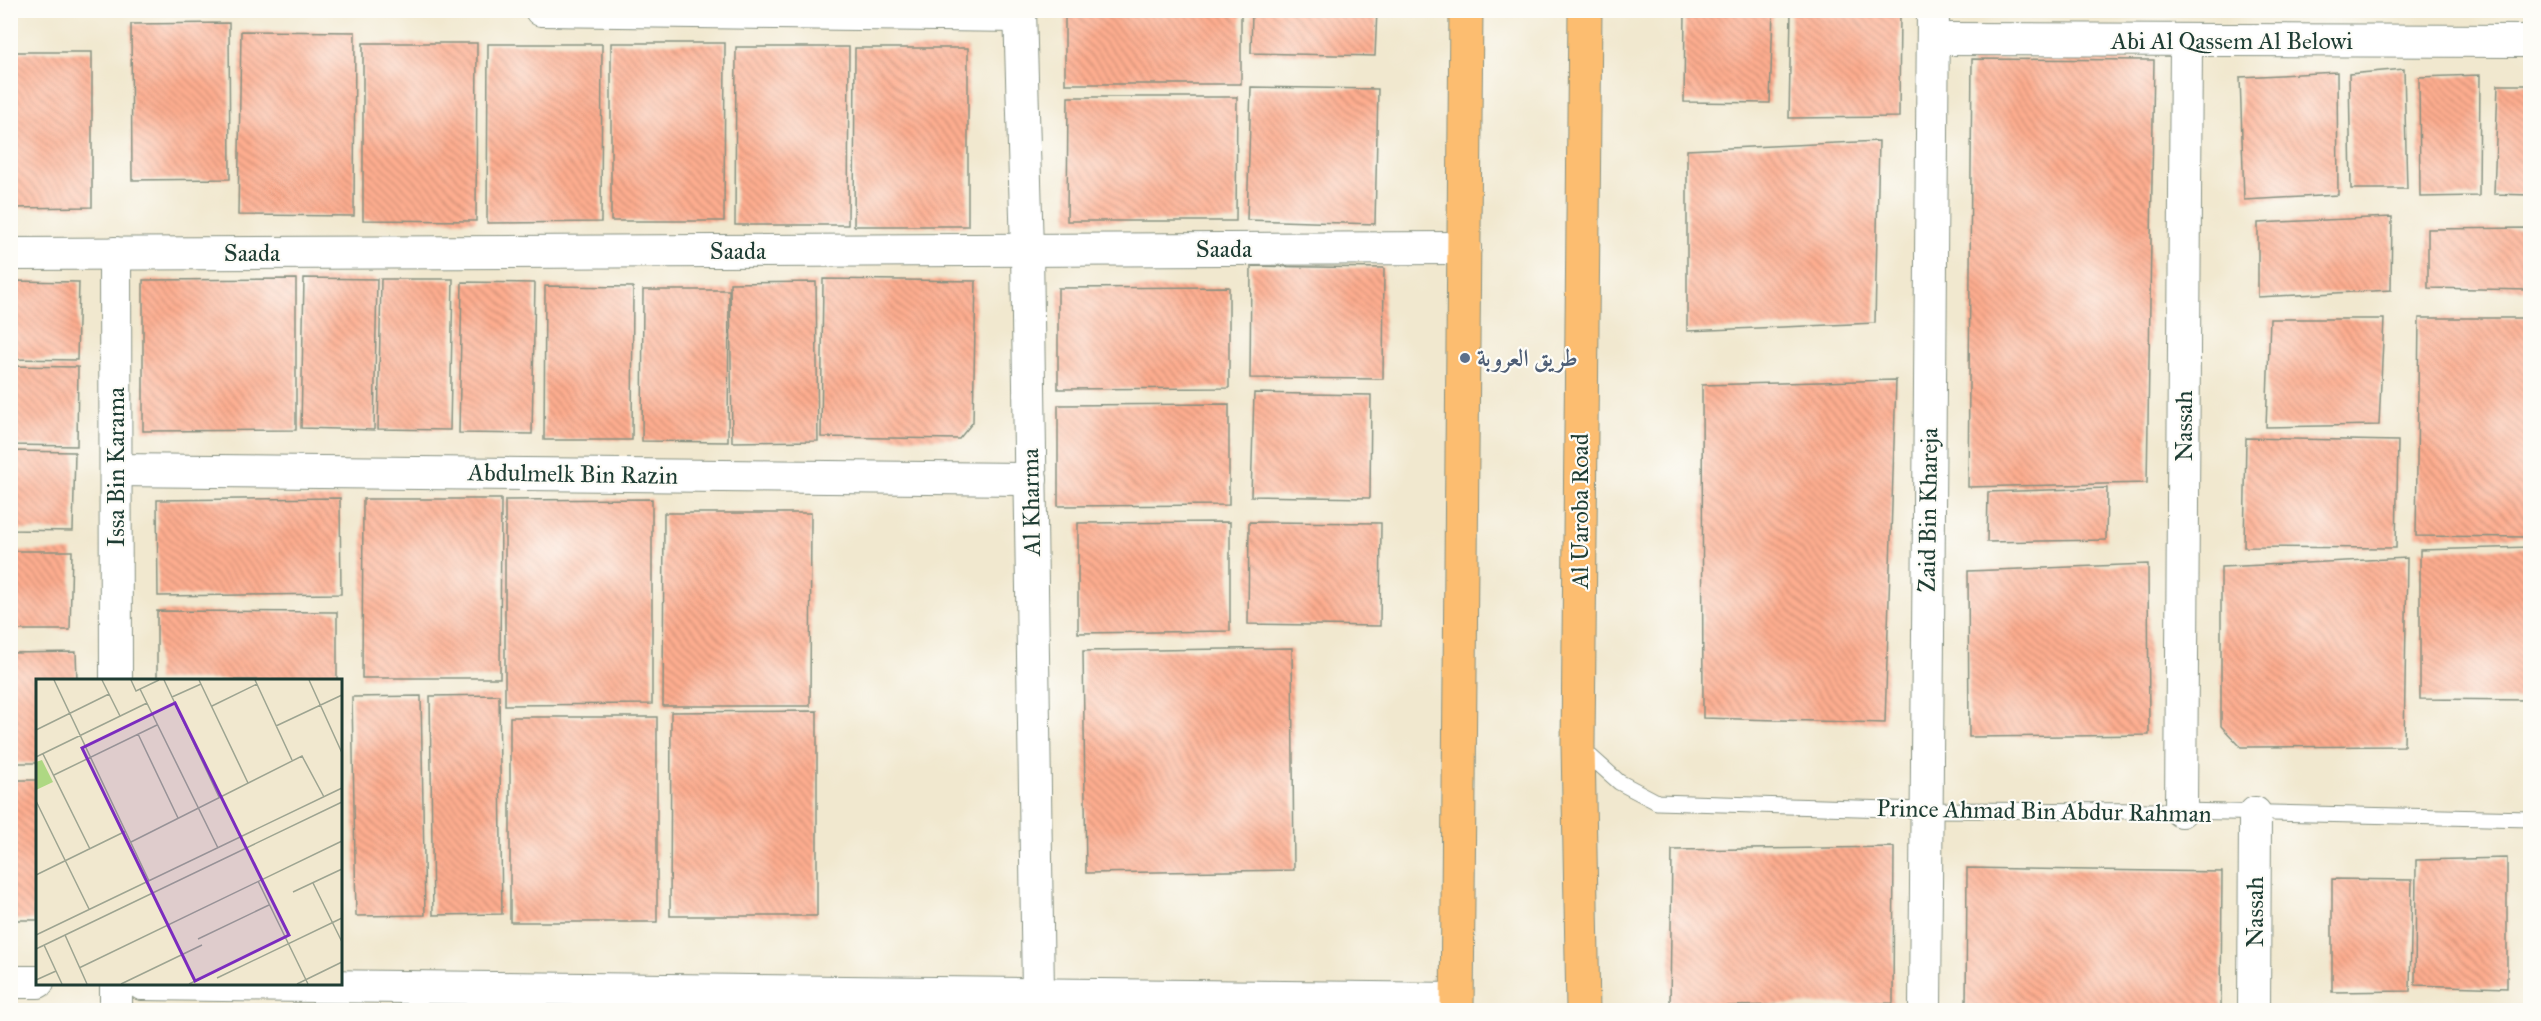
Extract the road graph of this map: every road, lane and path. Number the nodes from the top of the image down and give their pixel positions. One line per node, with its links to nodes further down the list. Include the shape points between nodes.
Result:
1 (541, 10): 4 (street)
2 (1466, 10): 8 (main road)
3 (1585, 10): 15 (main road, Al Uaroba Road)
4 (1020, 13): 9 (street, Al Kharma)
5 (1933, 25): 6 (street, Abi Al Qassem Al Belowi); 16 (street, Zaid Bin Khareja)
6 (2186, 41): 7 (street, Abi Al Qassem Al Belowi); 17 (street, Nassah)
7 (2530, 41)
8 (1465, 248): 9 (street, Saada); 26 (main road)
9 (1027, 250): 11 (street, Saada); 13 (street, Al Kharma)
10 (10, 254): 11 (street, Saada)
11 (115, 254): 12 (street, Issa Bin Karama)
12 (116, 470): 13 (street, Abdulmelk Bin Razin); 14 (street, Issa Bin Karama)
13 (1030, 479): 24 (street, Al Kharma)
14 (116, 679)
15 (1578, 745): 16 (lane, Prince Ahmad Bin Abdur Rahman, via 1619,782 1657,802); 28 (main road, Al Uaroba Road)
16 (1925, 810): 17 (lane, Prince Ahmad Bin Abdur Rahman); 29 (street, Zaid Bin Khareja)
17 (2181, 811): 18 (lane, Prince Ahmad Bin Abdur Rahman)
18 (2255, 813): 19 (lane, Prince Ahmad Bin Abdur Rahman); 30 (street, Nassah)
19 (2530, 819)
20 (10, 982): 21 (street)
21 (36, 982)
22 (116, 985): 27 (street)
23 (188, 985): 25 (street)
24 (1038, 994): 25 (street); 26 (street)
25 (923, 1001)
26 (1457, 1005)
27 (116, 1011)
28 (1583, 1011)
29 (1925, 1011)
30 (2254, 1011)

